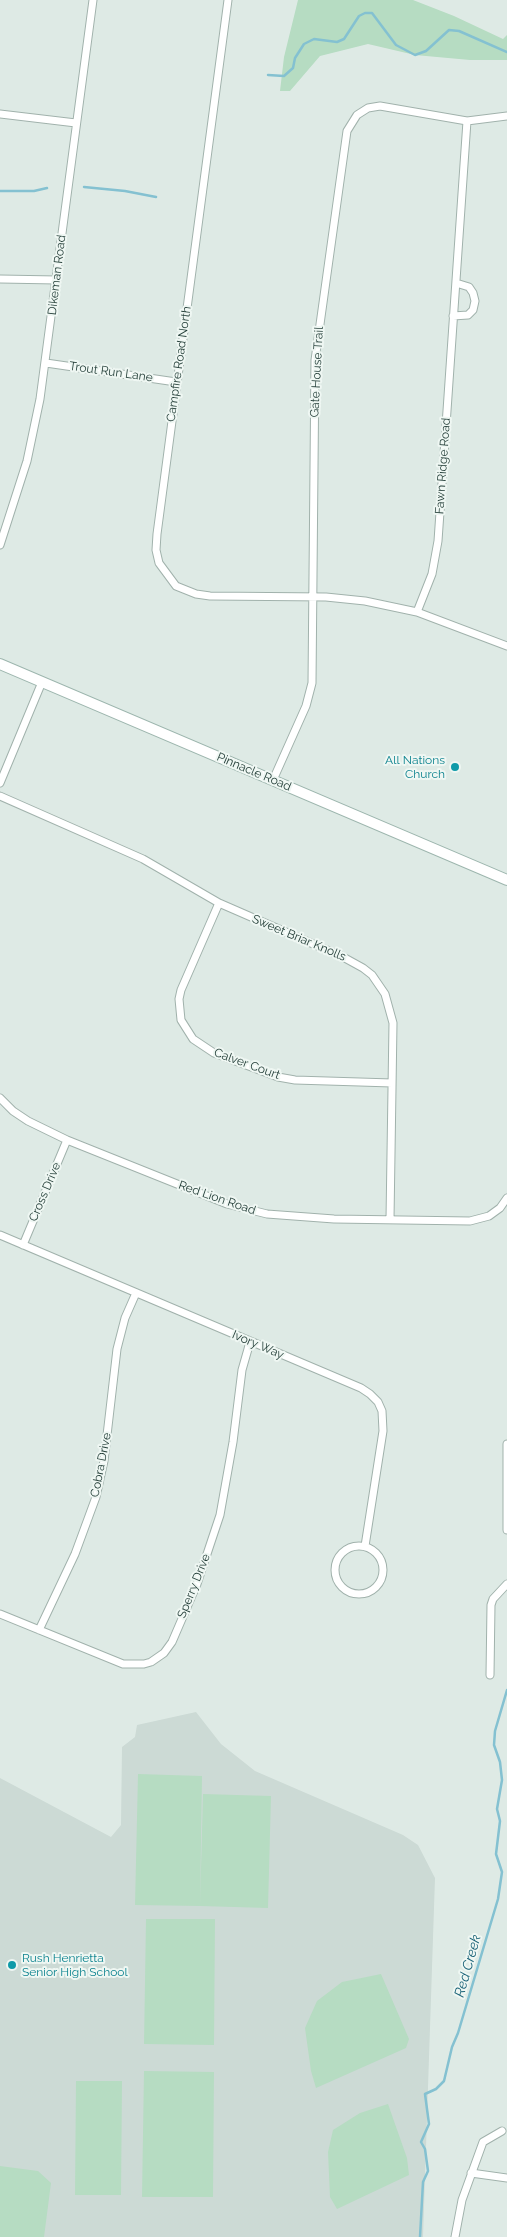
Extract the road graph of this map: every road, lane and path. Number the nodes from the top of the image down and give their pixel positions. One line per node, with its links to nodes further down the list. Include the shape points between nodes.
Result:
1 (93, 0): 6 (street, Dikeman Road)
2 (228, 0): 12 (street, Campfire Road North)
3 (0, 114): 6 (street)
4 (507, 116): 5 (street, Gate House Trail)
5 (466, 121): 9 (street, Fawn Ridge Road); 14 (street, Gate House Trail, via 380,106 368,108 357,115 347,131 315,360)
6 (76, 123): 8 (street, Dikeman Road)
7 (0, 279): 8 (street)
8 (57, 280): 11 (street, Dikeman Road)
9 (456, 283): 10 (street, Fawn Ridge Road); 10 (street, via 469,287 475,301 468,315)
10 (453, 316): 15 (street, Fawn Ridge Road, via 438,541 432,574)
11 (46, 363): 12 (street, Trout Run Lane); 13 (street, Dikeman Road, via 28,461)
12 (176, 382): 14 (street, Campfire Road North, via 157,534 156,550 164,572 176,586 196,594)
13 (0, 545)
14 (312, 597): 15 (street, Campfire Road North, via 365,601); 19 (street, Gate House Trail, via 310,695)
15 (417, 612): 16 (street, Campfire Road North)
16 (507, 646)
17 (0, 664): 18 (street, Pinnacle Road)
18 (42, 682): 19 (street, Pinnacle Road); 20 (street)
19 (272, 780): 22 (street, Pinnacle Road)
20 (0, 783)
21 (0, 796): 23 (street, Sweet Briar Knolls, via 143,859)
22 (507, 880)
23 (219, 904): 24 (street, Sweet Briar Knolls, via 343,957 372,976 385,994 391,1013); 24 (street, Calver Court, via 179,999 182,1020 193,1038 214,1053 278,1077)
24 (392, 1083): 28 (street, Sweet Briar Knolls)
25 (0, 1098): 26 (street, Red Lion Road, via 28,1121)
26 (68, 1140): 28 (street, Red Lion Road, via 246,1210 309,1219); 30 (street, Cross Drive)
27 (507, 1198): 28 (street, Red Lion Road, via 495,1213 477,1220)
28 (390, 1219)
29 (0, 1235): 30 (street, Ivory Way)
30 (23, 1245): 31 (street, Ivory Way)
31 (136, 1293): 32 (street, Ivory Way); 38 (street, Cobra Drive, via 117,1349 104,1461 96,1497 75,1554)
32 (250, 1342): 35 (street, Ivory Way, via 361,1388 378,1402 383,1431); 38 (street, Sperry Drive, via 241,1379 234,1442 220,1515 196,1584 168,1649 151,1662 131,1666)
33 (507, 1444): 34 (street)
34 (507, 1530)
35 (365, 1546): 35 (street, via 343,1552 336,1566 339,1582 351,1592 366,1592 379,1583 382,1576 382,1561)
36 (507, 1584): 39 (street, via 491,1605)
37 (0, 1614): 38 (street, Sperry Drive)
38 (39, 1630)
39 (490, 1675)
40 (502, 2131): 41 (street, via 483,2142)
41 (471, 2173): 42 (street); 43 (street)
42 (507, 2178)
43 (455, 2237)

